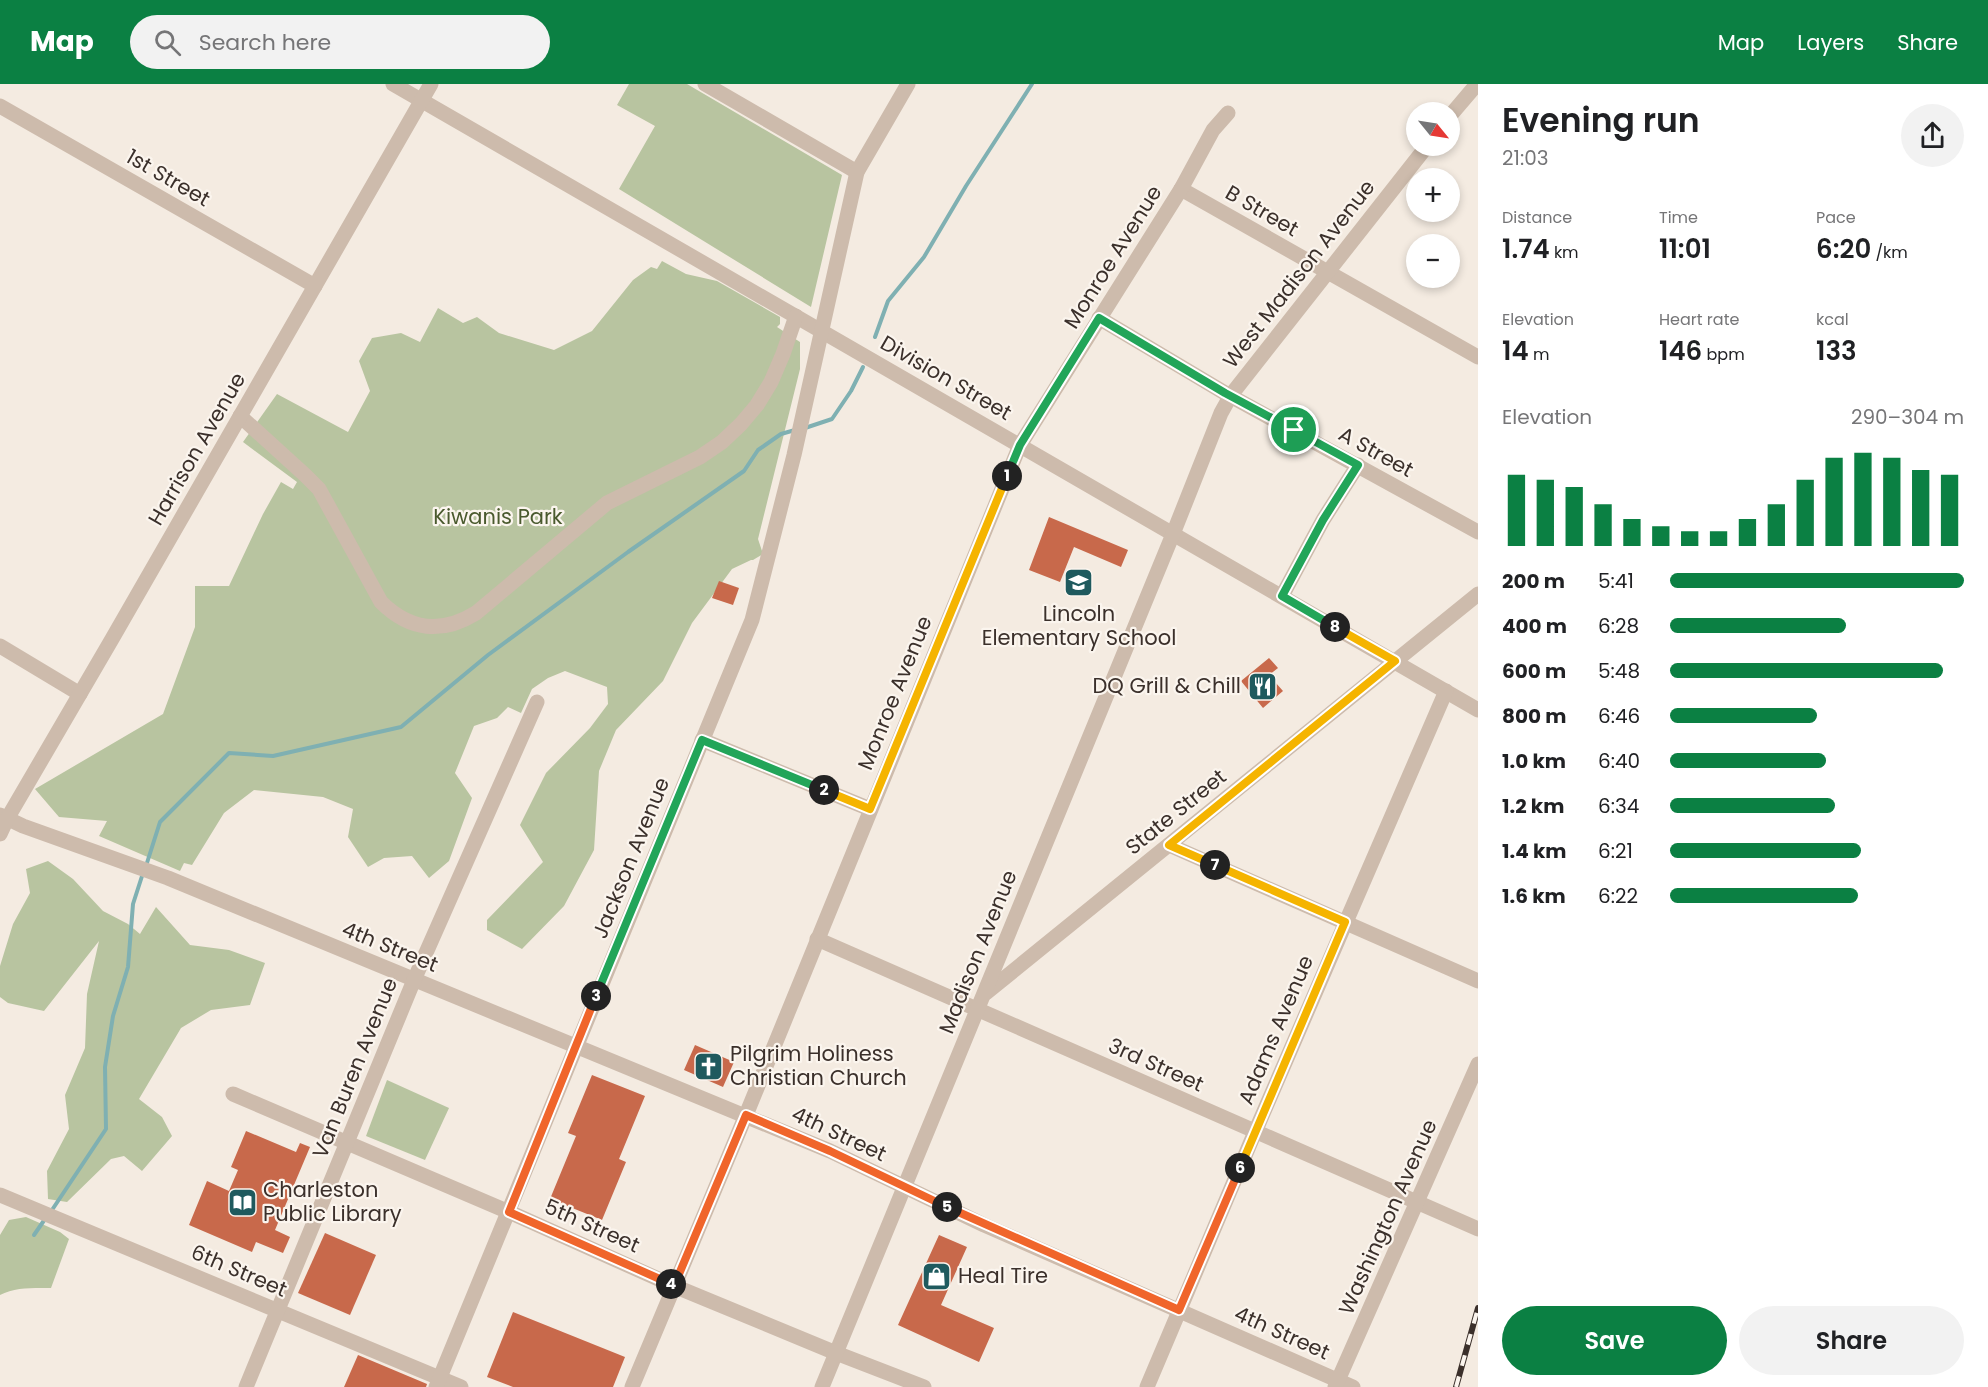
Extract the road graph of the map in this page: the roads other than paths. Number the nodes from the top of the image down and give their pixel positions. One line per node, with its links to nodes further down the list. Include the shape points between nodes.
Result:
1 (393, 84): 6 (street, Division Street)
2 (431, 84): 6 (street, Harrison Avenue)
3 (705, 84): 11 (street)
4 (908, 84): 11 (street, Jackson Avenue)
5 (1477, 84): 7 (street)
6 (422, 100): 14 (street, Harrison Avenue); 15 (street, Division Street)
7 (1460, 104)
8 (0, 106): 14 (street, 1st Street)
9 (1228, 113): 12 (street, Monroe Avenue, via 1213,130)
10 (1418, 156): 13 (street, West Madison Avenue)
11 (857, 172): 17 (street, Jackson Avenue)
12 (1181, 189): 13 (street, B Street); 16 (street, Monroe Avenue)
13 (1329, 271): 18 (street, B Street); 19 (street, West Madison Avenue)
14 (315, 286): 20 (street, Harrison Avenue)
15 (796, 316): 17 (street, Division Street); 20 (street, via 771,382 741,424 722,442 607,503 476,613 449,625 419,625 398,616 381,602 319,489)
16 (1099, 318): 19 (street, A Street); 21 (street, Monroe Avenue)
17 (822, 331): 21 (street, Division Street); 33 (street, Jackson Avenue, via 752,620)
18 (1478, 357)
19 (1231, 395): 22 (street, A Street); 24 (street, West Madison Avenue)
20 (240, 417): 30 (street, Harrison Avenue)
21 (1020, 445): 24 (street, Division Street); 34 (street, Monroe Avenue)
22 (1358, 465): 23 (street, A Street); 26 (street)
23 (1478, 532)
24 (1173, 534): 26 (street, Division Street); 42 (street, Madison Avenue)
25 (1478, 594): 28 (street, State Street)
26 (1282, 596): 28 (street, Division Street)
27 (0, 646): 30 (street)
28 (1395, 661): 29 (street, Division Street); 37 (street, State Street)
29 (1446, 691): 32 (street, Division Street); 38 (street, Adams Avenue)
30 (80, 694): 35 (street, Harrison Avenue)
31 (537, 702): 40 (street, Van Buren Avenue)
32 (1478, 710)
33 (702, 740): 34 (street); 43 (street, Jackson Avenue)
34 (870, 809): 39 (street, Monroe Avenue)
35 (3, 817): 36 (street, Harrison Avenue); 40 (street, 4th Street, via 168,878)
36 (0, 834)
37 (1169, 845): 38 (street); 42 (street, State Street)
38 (1345, 922): 41 (street); 47 (street, Adams Avenue)
39 (817, 939): 42 (street, 3rd Street); 46 (street, Monroe Avenue)
40 (414, 980): 43 (street, 4th Street); 48 (street, Van Buren Avenue)
41 (1478, 981)
42 (980, 1002): 47 (street, 3rd Street); 49 (street, Madison Avenue)
43 (576, 1045): 46 (street, 4th Street); 52 (street, Jackson Avenue)
44 (1478, 1064): 51 (street, Washington Avenue)
45 (233, 1094): 48 (street, 5th Street)
46 (746, 1115): 49 (street, 4th Street); 54 (street, Monroe Avenue)
47 (1255, 1132): 51 (street, 3rd Street); 56 (street, Adams Avenue)
48 (347, 1142): 52 (street, 5th Street); 55 (street, Van Buren Avenue)
49 (903, 1187): 56 (street, 4th Street); 57 (street, Madison Avenue)
50 (0, 1195): 55 (street, 6th Street)
51 (1418, 1202): 53 (street, 3rd Street); 59 (street, Washington Avenue)
52 (509, 1212): 54 (street, 5th Street); 58 (street, Jackson Avenue)
53 (1478, 1228)
54 (674, 1286): 57 (street, 5th Street); 62 (street, Monroe Avenue)
55 (278, 1310): 58 (street, 6th Street); 60 (street, Van Buren Avenue)
56 (1179, 1310): 59 (street, 4th Street); 65 (street, Adams Avenue)
57 (836, 1353): 63 (street, Madison Avenue); 64 (street, 5th Street)
58 (437, 1382): 61 (street, 6th Street)
59 (1337, 1384): 66 (street, 4th Street)
60 (246, 1387)
61 (461, 1387)
62 (632, 1387)
63 (822, 1387)
64 (924, 1387)
65 (1148, 1387)
66 (1353, 1387)

